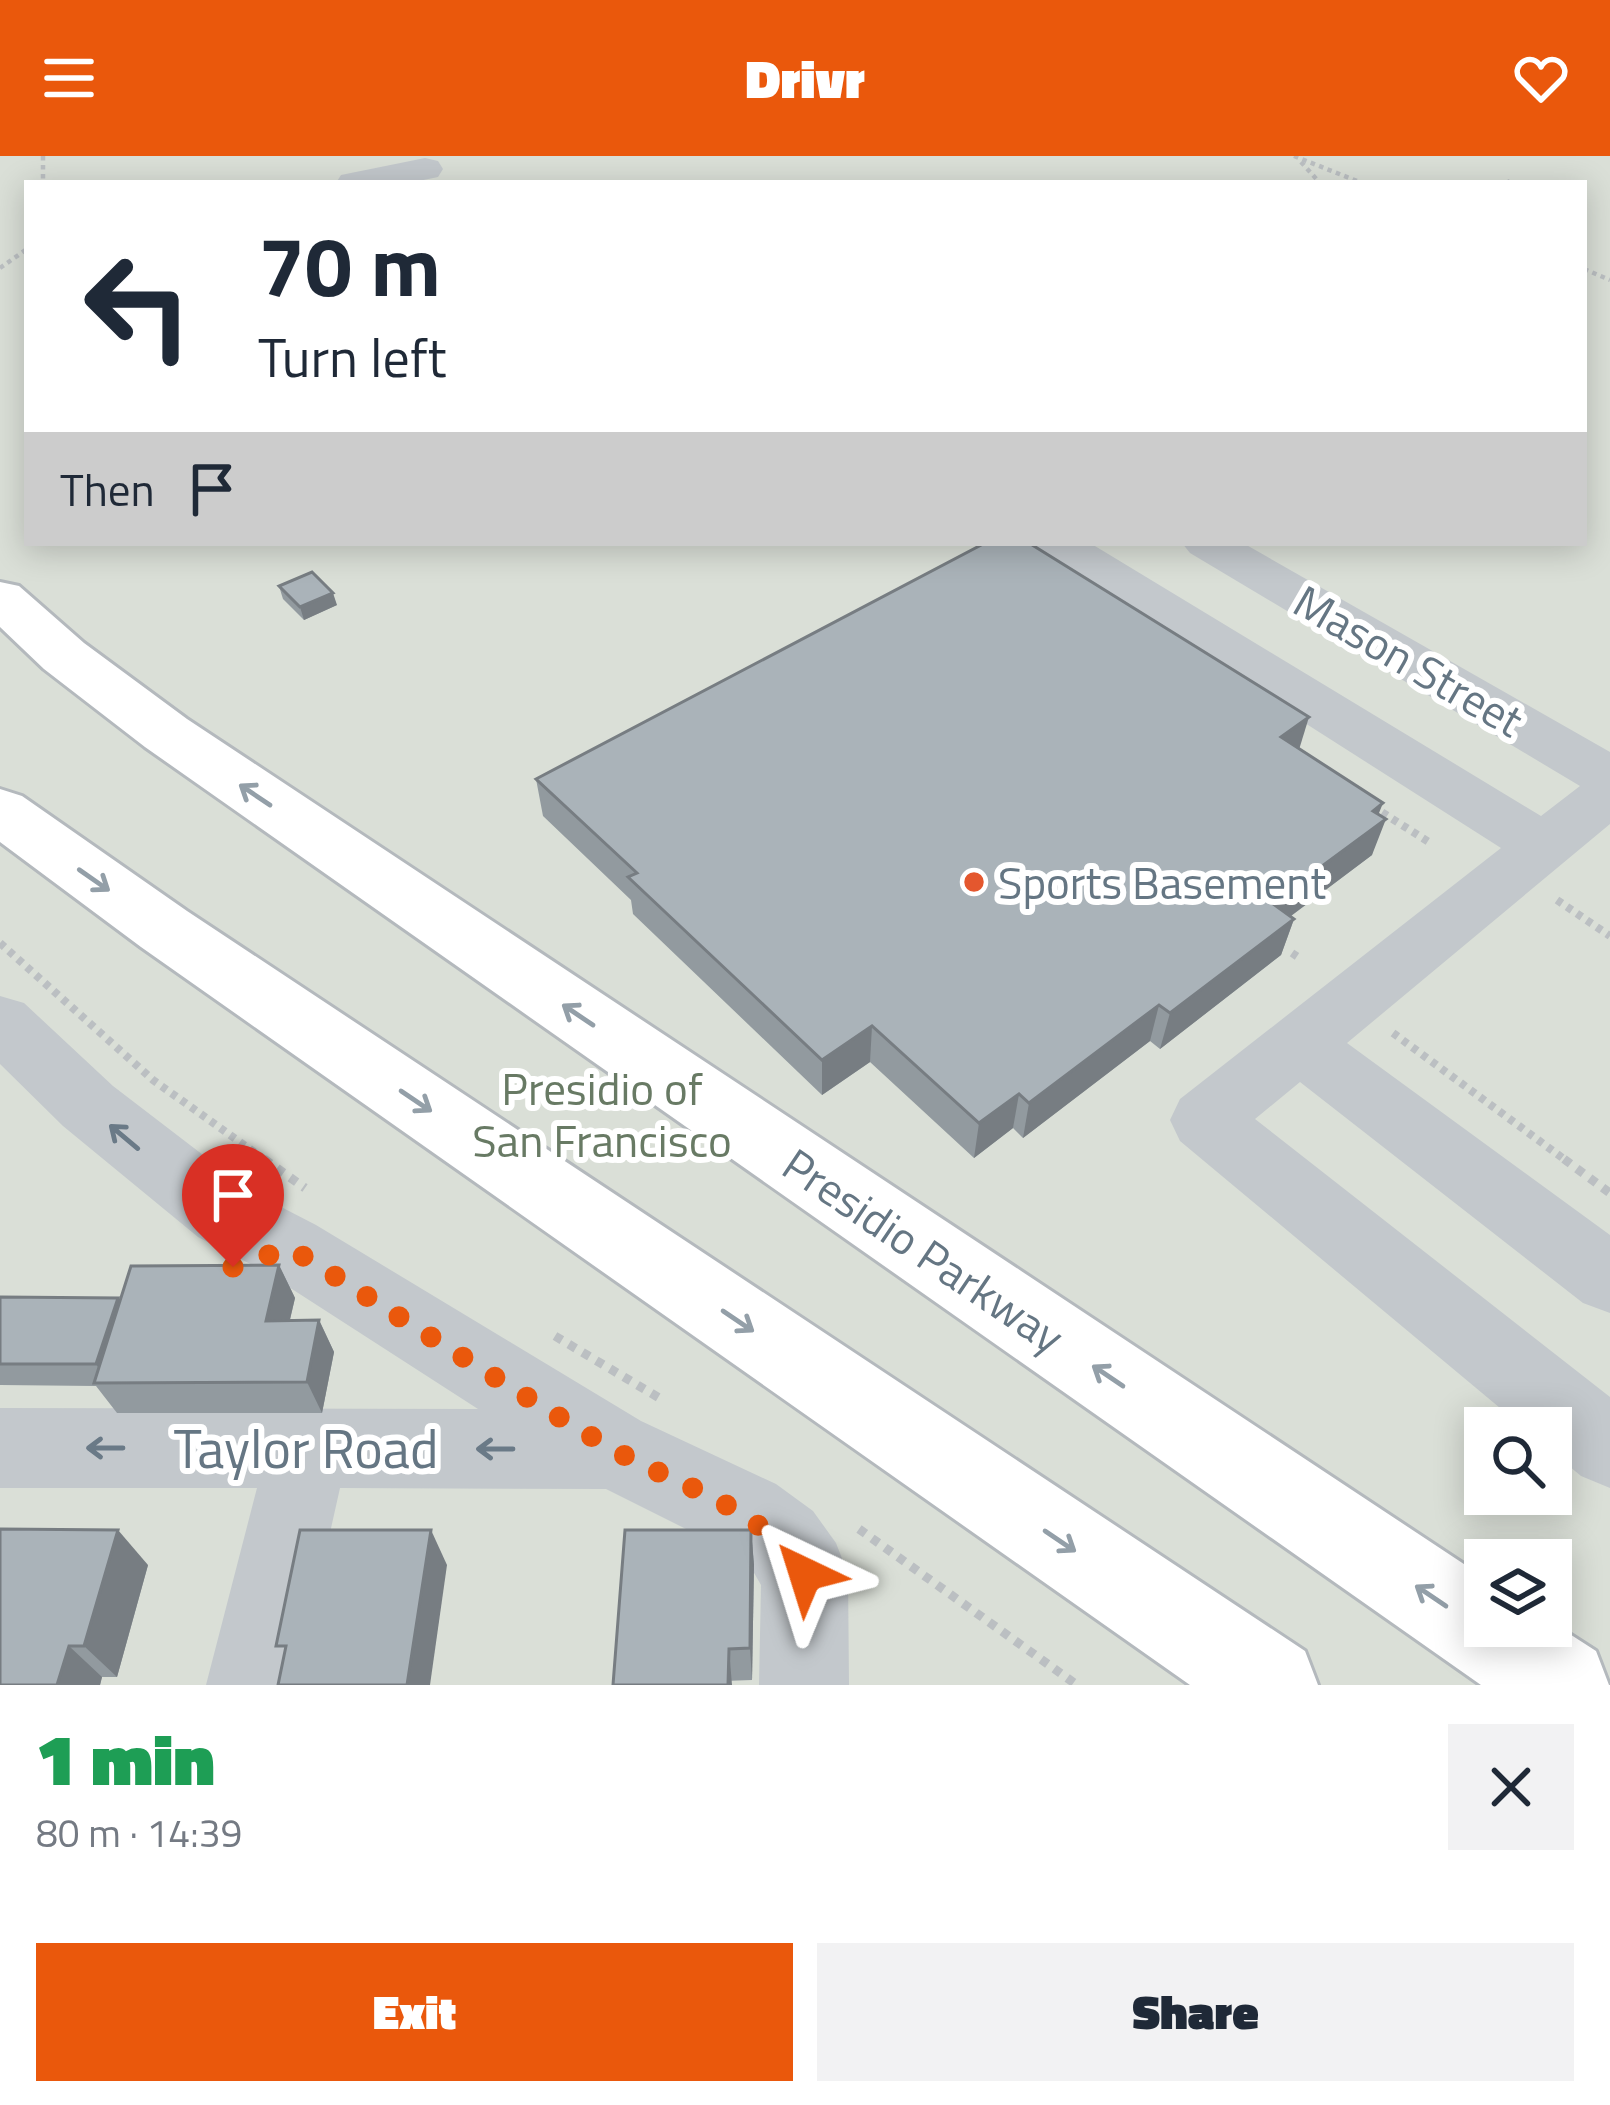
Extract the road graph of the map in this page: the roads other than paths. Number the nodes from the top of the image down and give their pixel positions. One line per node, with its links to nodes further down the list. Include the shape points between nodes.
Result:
1 (425, 170): 2 (street)
2 (370, 180)
3 (1060, 546): 9 (street)
4 (1212, 546): 6 (street, Mason Street)
5 (0, 598): 22 (highway, Presidio Parkway, one-way to 5, via 166,734)
6 (1610, 778)
7 (1610, 793): 9 (street)
8 (0, 811): 21 (highway, one-way to 21)
9 (1543, 868): 11 (street)
10 (0, 1022): 12 (street, one-way to 10, via 224,1214 38,1063)
11 (1299, 1044): 14 (street); 17 (street, via 1205,1120)
12 (304, 1222): 13 (street, via 233,1267); 18 (street)
13 (191, 1269)
14 (1610, 1280)
15 (0, 1448): 16 (street, Taylor Road, one-way to 15)
16 (308, 1448): 18 (street, Taylor Road, one-way to 16); 19 (street)
17 (1610, 1448)
18 (612, 1449): 20 (street, via 746,1514 783,1541 805,1574)
19 (251, 1685)
20 (804, 1685)
21 (1271, 1685)
22 (1562, 1685)

